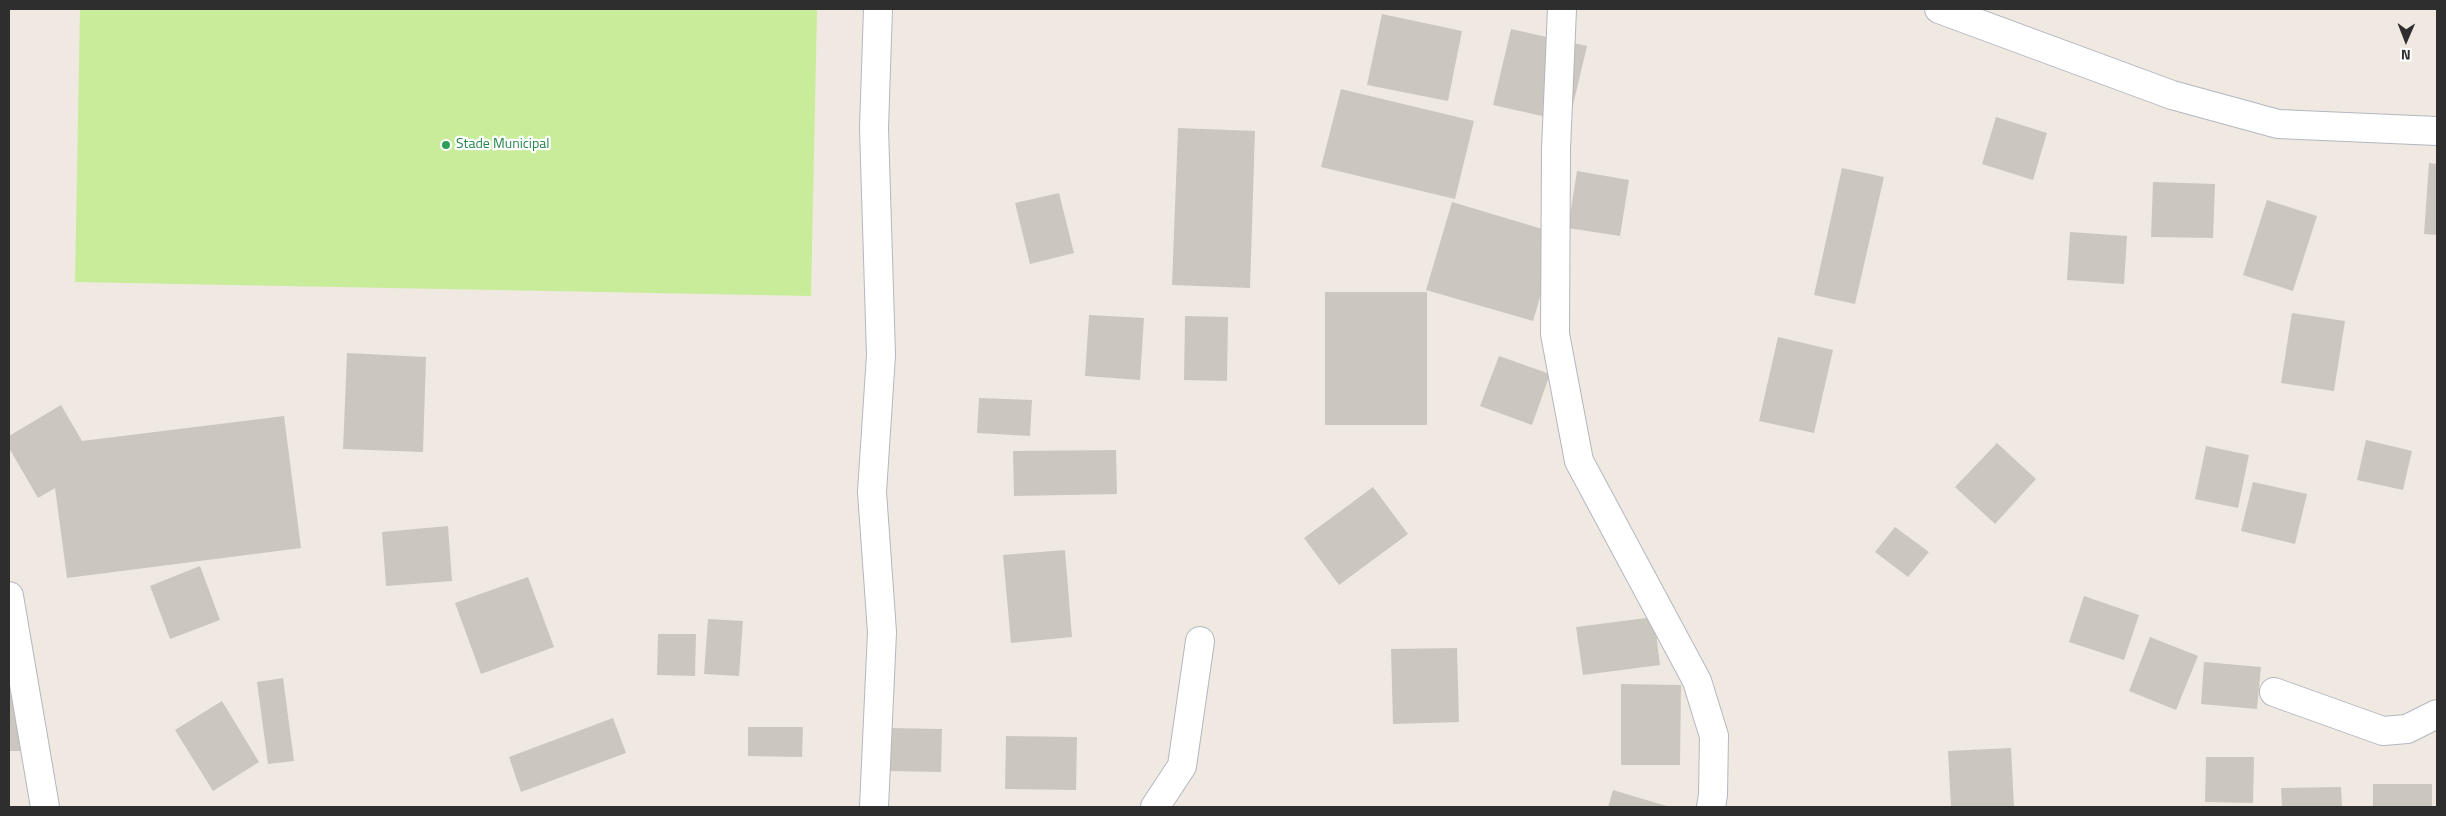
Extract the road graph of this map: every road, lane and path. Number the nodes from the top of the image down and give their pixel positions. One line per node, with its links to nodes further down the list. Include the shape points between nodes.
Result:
1 (878, 9): 10 (street, via 874,128 881,355 872,492 882,632)
2 (1562, 9): 12 (street, via 1556,158 1555,334 1579,460 1696,681 1714,736)
3 (1939, 9): 4 (street, via 2172,96 2278,124)
4 (2437, 131)
5 (9, 596): 9 (street)
6 (1200, 641): 11 (street, via 1182,766)
7 (2274, 692): 8 (street, via 2383,731 2407,729)
8 (2437, 714)
9 (45, 807)
10 (874, 807)
11 (1155, 807)
12 (1711, 807)

